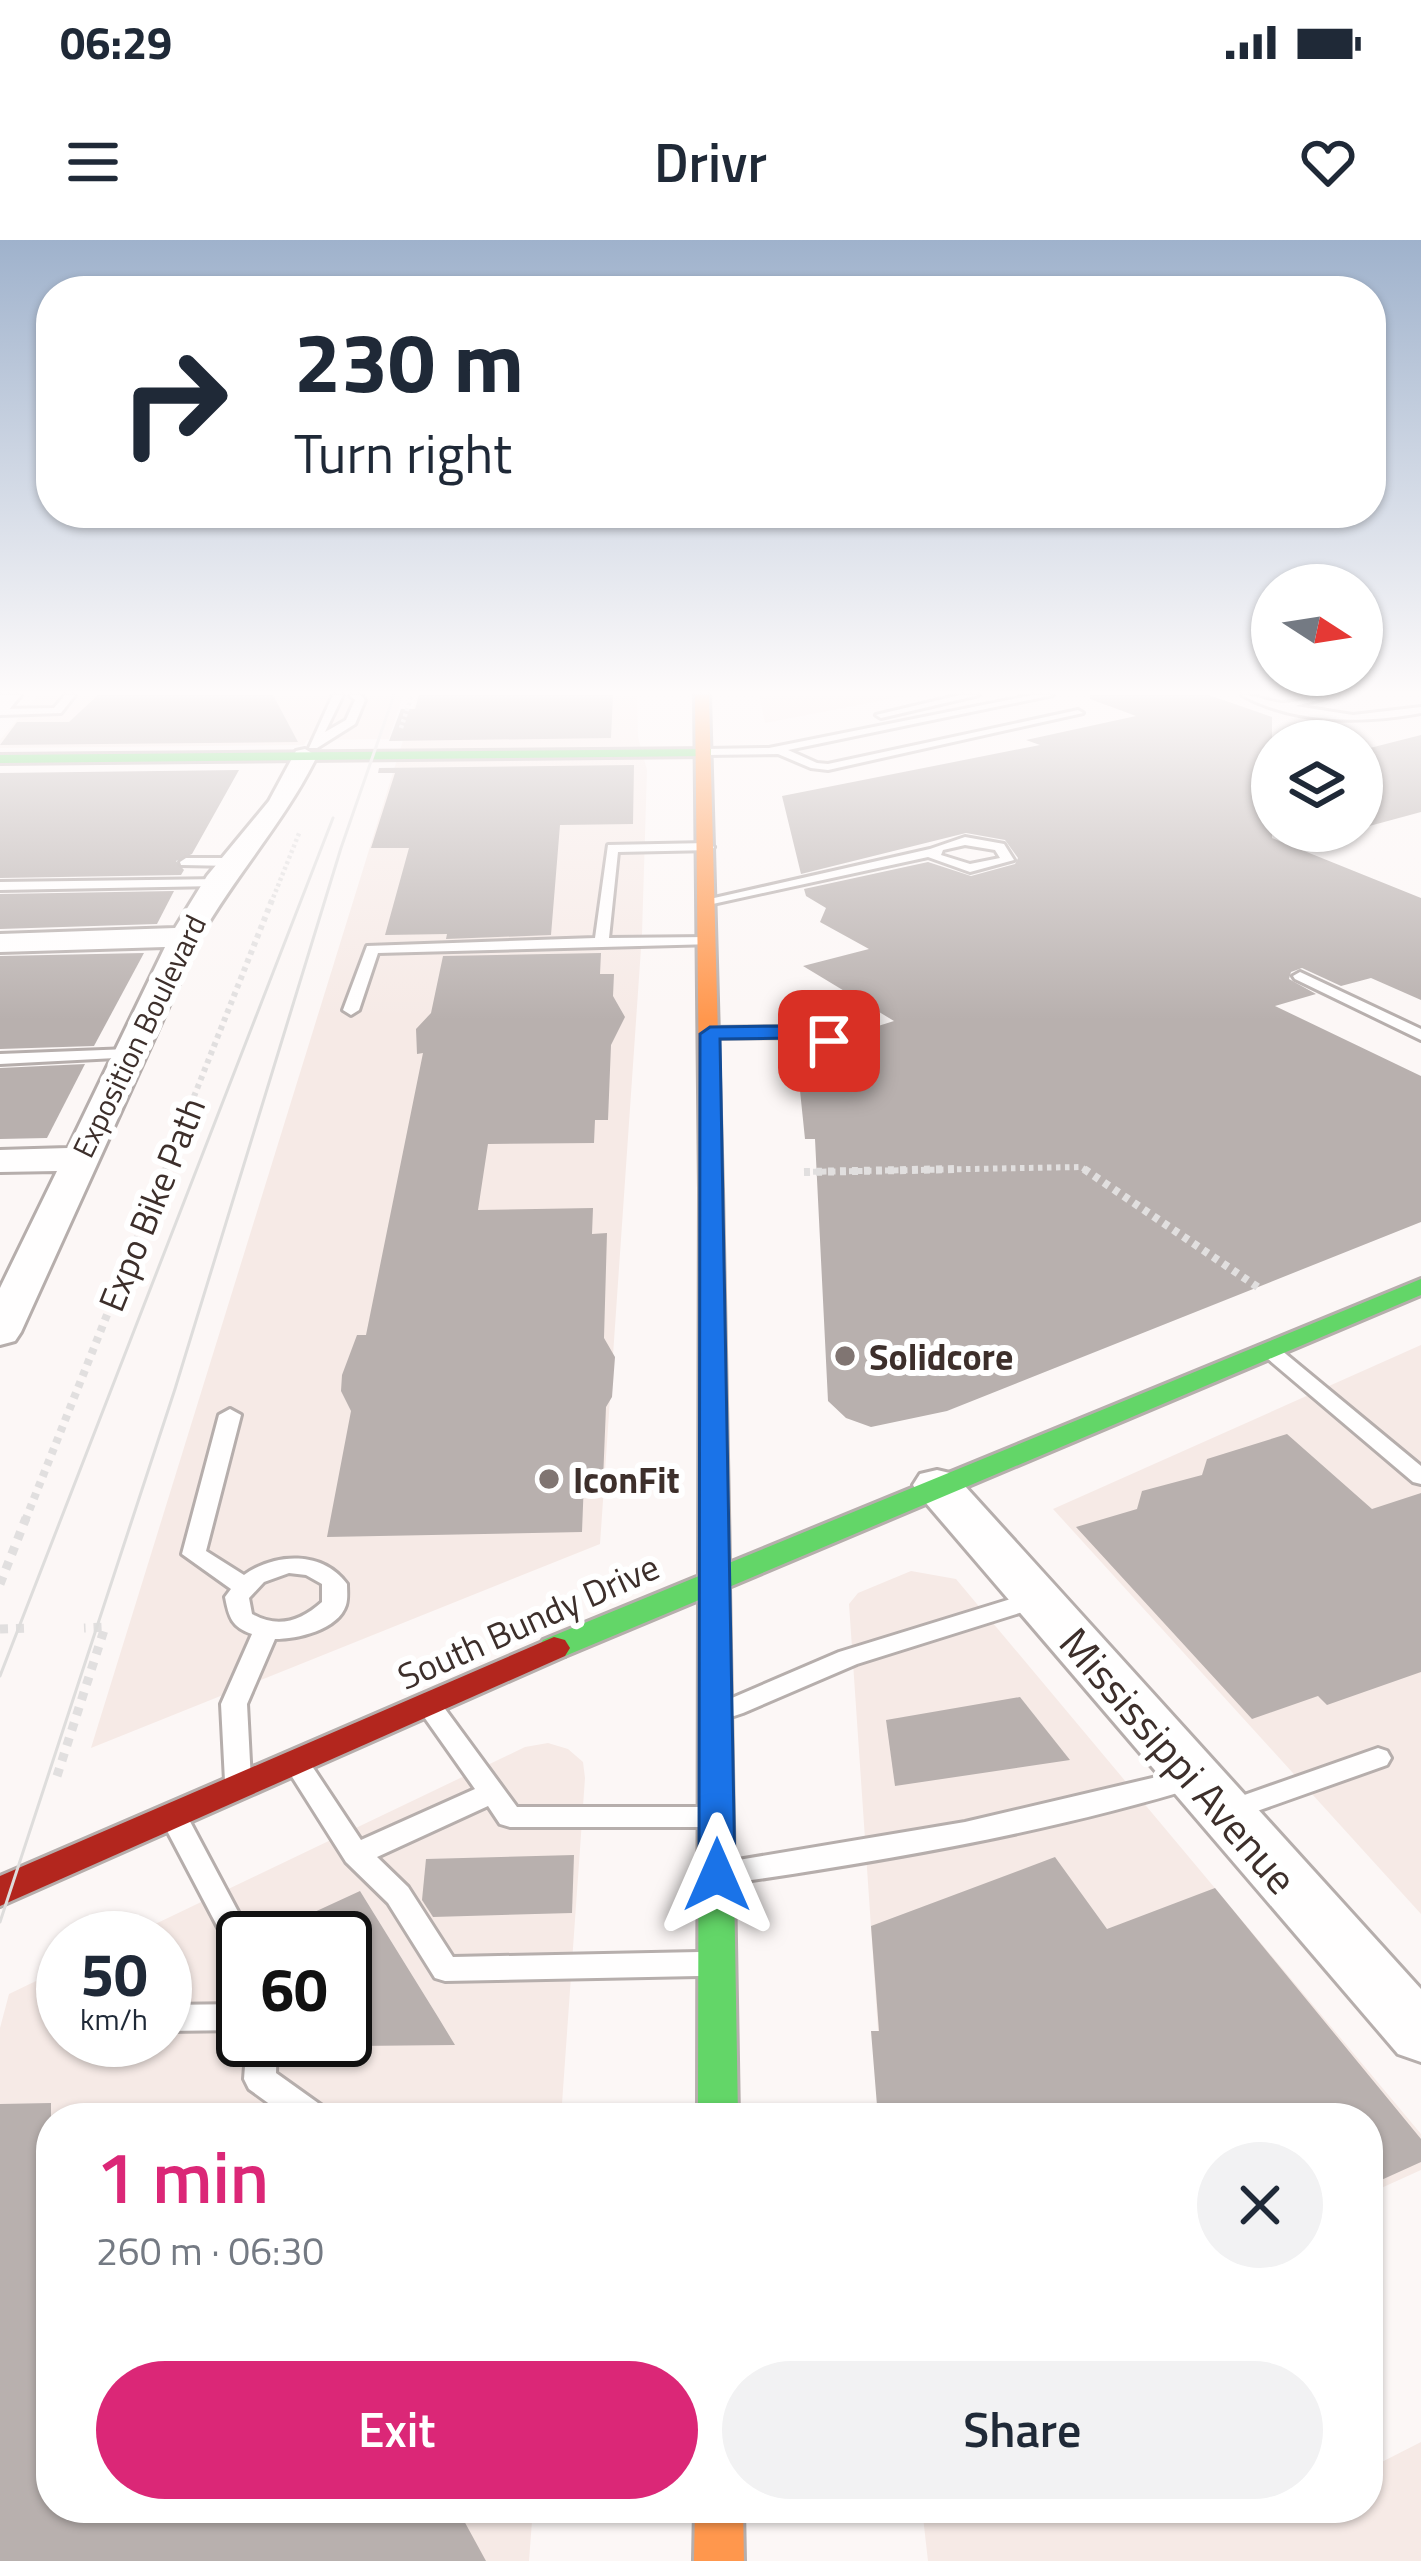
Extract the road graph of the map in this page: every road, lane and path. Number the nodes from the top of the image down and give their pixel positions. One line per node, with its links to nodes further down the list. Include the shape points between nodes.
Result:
1 (281, 803): 7 (street, Exposition Boulevard)
2 (707, 803): 4 (main road)
3 (303, 825): 32 (path, Expo Bike Path)
4 (708, 847): 9 (main road); 13 (lane, via 611,848)
5 (934, 852): 5 (lane, via 965,841 1009,856 970,868 939,861); 9 (lane)
6 (186, 862): 7 (lane)
7 (225, 872): 8 (lane); 10 (street, Exposition Boulevard)
8 (0, 886)
9 (708, 901): 11 (main road)
10 (185, 937): 12 (street); 19 (street, Exposition Boulevard)
11 (709, 941): 13 (lane); 17 (main road)
12 (0, 943)
13 (602, 943): 15 (lane, via 373,949)
14 (1300, 976): 16 (lane)
15 (352, 1010)
16 (1415, 1028)
17 (710, 1034): 18 (lane, via 791,1032); 31 (main road)
18 (829, 1041)
19 (129, 1054): 20 (lane); 21 (street, Exposition Boulevard)
20 (0, 1058)
21 (79, 1159): 22 (street); 26 (street, Exposition Boulevard)
22 (0, 1161)
23 (804, 1172): 25 (path, via 1081,1167)
24 (1421, 1286): 27 (main road, South Bundy Drive)
25 (1262, 1290)
26 (0, 1332)
27 (1268, 1349): 29 (lane); 30 (main road, South Bundy Drive)
28 (230, 1415): 33 (lane, via 194,1554)
29 (1421, 1477)
30 (938, 1485): 31 (main road, South Bundy Drive); 34 (street, Mississippi Avenue)
31 (716, 1577): 39 (main road, South Bundy Drive); 40 (main road)
32 (0, 1584)
33 (244, 1586): 38 (lane, via 241,1618); 38 (lane, via 287,1565 317,1569 335,1584 334,1605 314,1623)
34 (1038, 1599): 40 (lane, via 848,1658); 46 (street, Mississippi Avenue)
35 (31, 1628): 37 (path)
36 (84, 1628): 43 (path, via 105,1627)
37 (0, 1629)
38 (266, 1631): 44 (lane, via 234,1704)
39 (428, 1705): 42 (main road, South Bundy Drive); 45 (lane)
40 (717, 1715): 48 (main road)
41 (1378, 1758): 46 (lane)
42 (297, 1763): 44 (main road, South Bundy Drive); 49 (lane)
43 (57, 1776)
44 (238, 1787): 47 (main road, South Bundy Drive)
45 (493, 1793): 48 (lane, via 510,1817); 49 (lane)
46 (1210, 1795): 50 (lane, via 1078,1810); 54 (street, Mississippi Avenue)
47 (174, 1816): 51 (main road, South Bundy Drive); 52 (lane)
48 (717, 1816): 50 (main road)
49 (356, 1854): 53 (lane, via 398,1895 445,1969)
50 (717, 1875): 53 (main road)
51 (0, 1892)
52 (224, 1911)
53 (717, 1963): 57 (main road)
54 (1421, 2035)
55 (261, 2067): 56 (lane, via 260,2079)
56 (293, 2103)
57 (718, 2103)
58 (719, 2523): 59 (main road)
59 (719, 2561)

